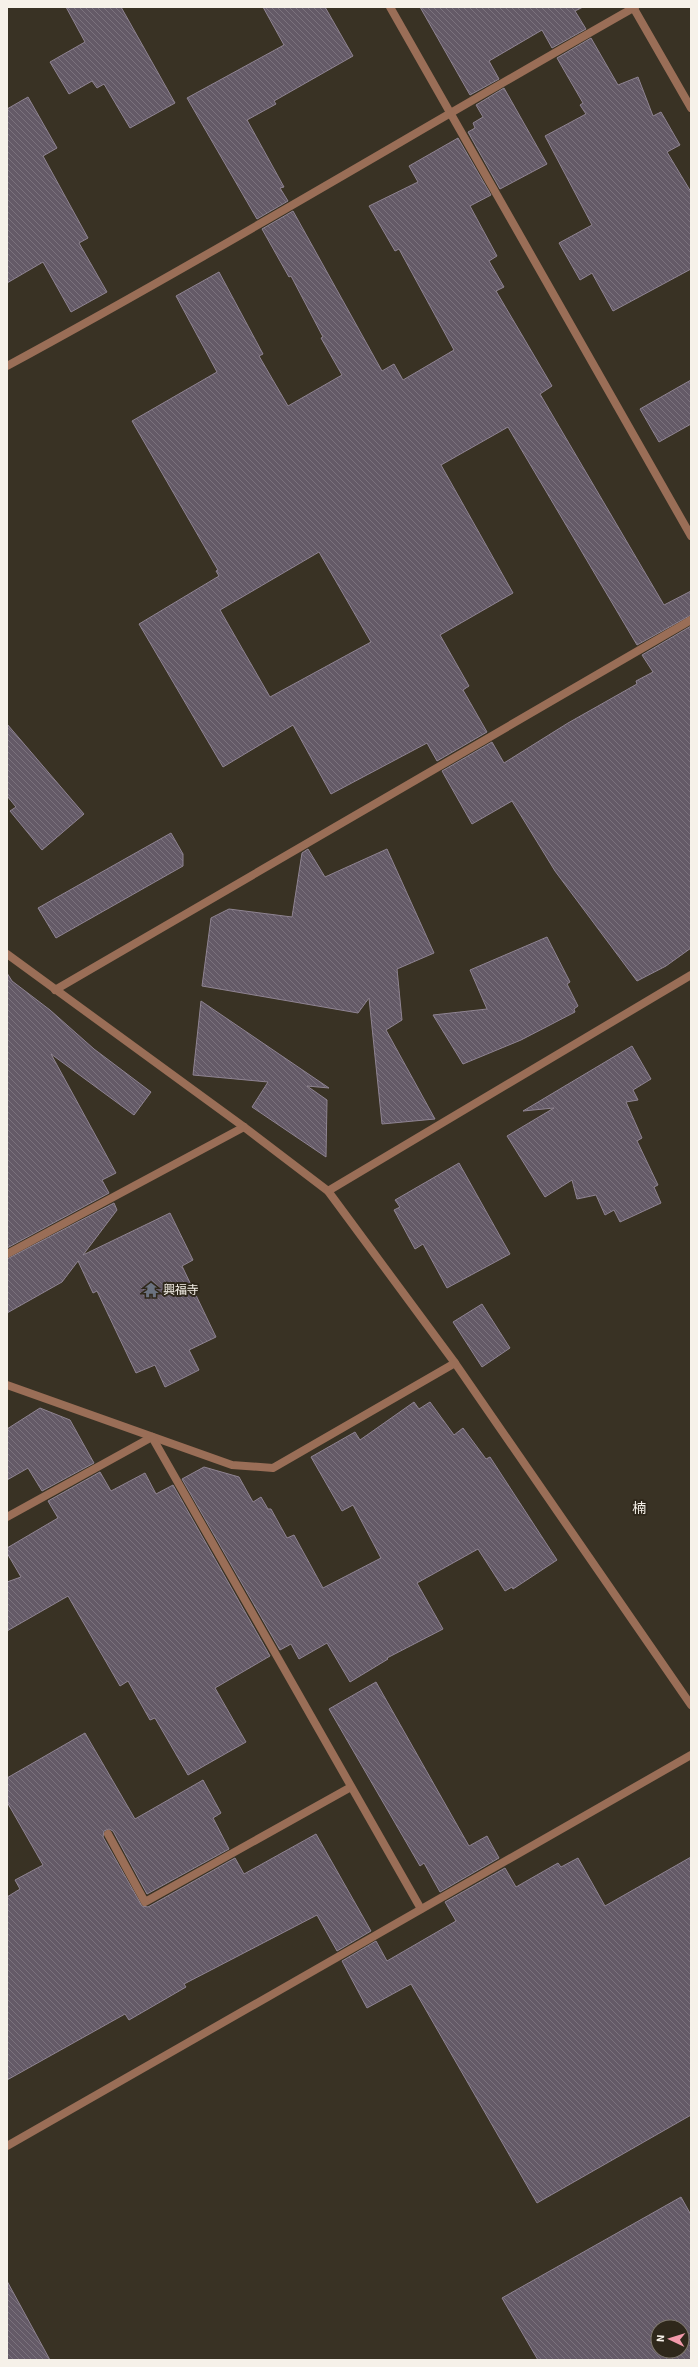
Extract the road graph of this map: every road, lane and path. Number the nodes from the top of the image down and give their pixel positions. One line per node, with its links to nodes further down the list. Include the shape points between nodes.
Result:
1 (390, 7): 4 (street)
2 (634, 7): 3 (street); 4 (street)
3 (691, 108)
4 (450, 112): 5 (street, via 159,283); 6 (street)
5 (7, 366)
6 (691, 536)
7 (691, 620): 10 (street)
8 (7, 954): 10 (street)
9 (691, 975): 12 (street)
10 (56, 990): 11 (street)
11 (244, 1127): 12 (street); 13 (street)
12 (328, 1191): 14 (street)
13 (7, 1254)
14 (455, 1363): 16 (street, via 272,1468 232,1465); 18 (street)
15 (7, 1385): 16 (street)
16 (152, 1437): 17 (street); 20 (street)
17 (7, 1517)
18 (691, 1704)
19 (691, 1755): 22 (street)
20 (351, 1787): 21 (street, via 145,1902); 22 (street)
21 (108, 1834)
22 (421, 1909): 23 (street)
23 (7, 2146)

